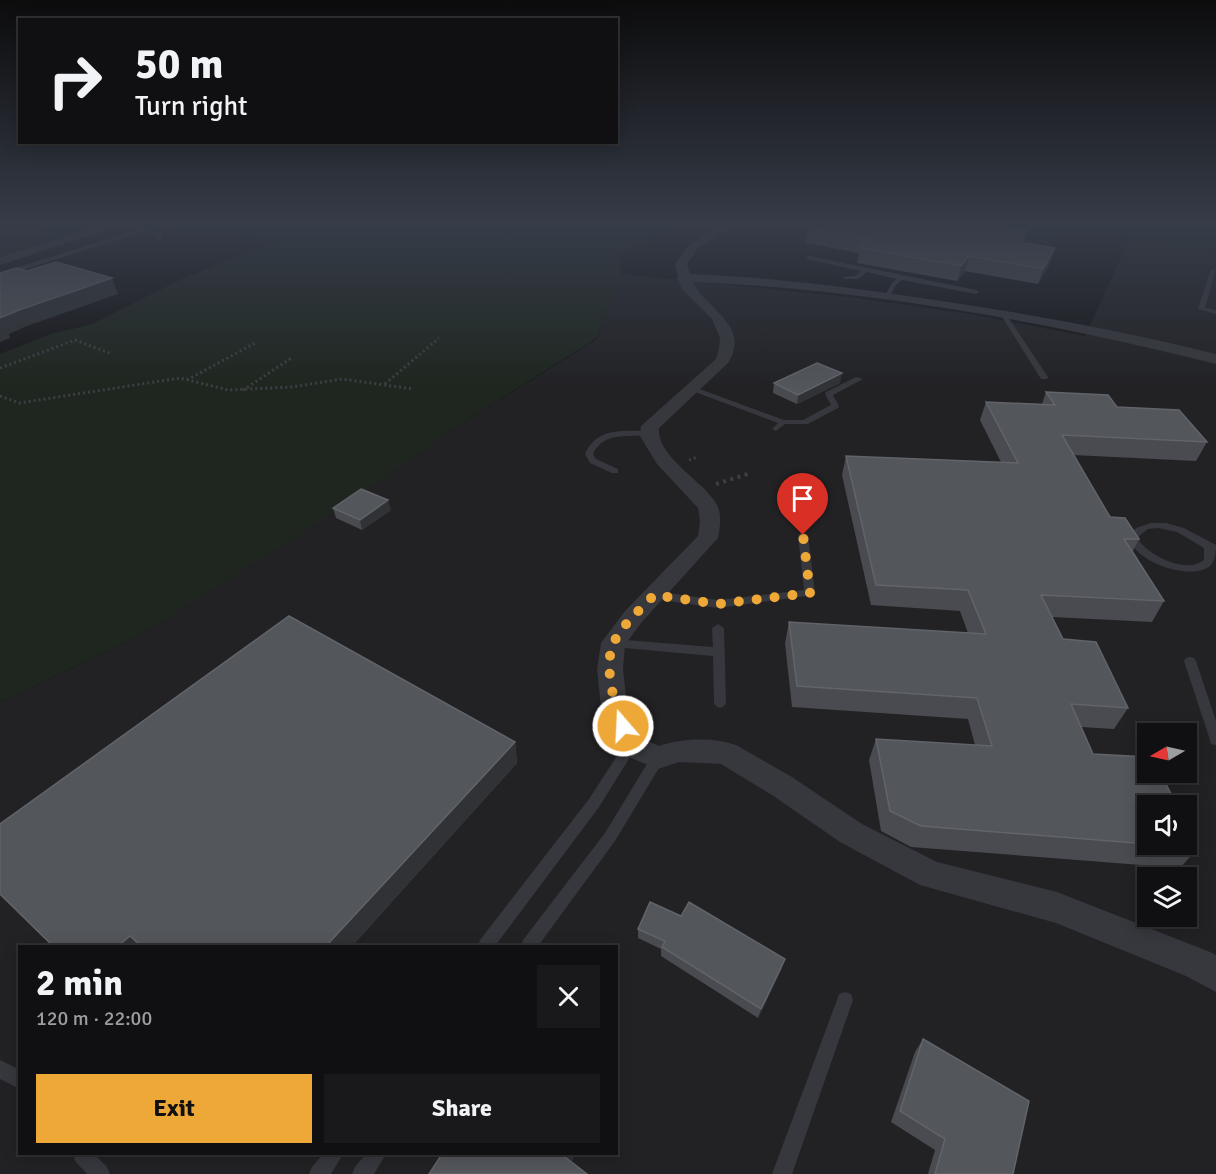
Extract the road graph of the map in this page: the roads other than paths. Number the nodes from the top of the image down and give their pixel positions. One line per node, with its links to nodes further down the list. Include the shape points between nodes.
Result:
1 (683, 278): 13 (street, via 718,318 727,338 723,360)
2 (722, 279): 7 (street)
3 (900, 279): 7 (lane)
4 (905, 279): 6 (lane)
5 (1211, 279): 8 (lane, via 1201,309)
6 (976, 292)
7 (887, 297): 9 (street)
8 (1216, 312)
9 (1004, 315): 10 (street); 11 (lane)
10 (1216, 359)
11 (1044, 377)
12 (859, 379): 14 (lane, via 830,394 835,406 818,416 805,422)
13 (691, 389): 14 (lane); 16 (street, via 662,413)
14 (783, 422): 15 (lane)
15 (776, 429)
16 (649, 433): 17 (lane, via 610,435 590,448 593,460); 20 (street, via 664,460 708,507 710,521 708,538)
17 (615, 471)
18 (803, 535): 20 (lane, via 810,593 718,604)
19 (1212, 548): 19 (lane, via 1208,565 1183,568 1152,558 1134,538 1142,528 1164,526 1190,534)
20 (654, 595): 22 (street)
21 (717, 628): 23 (lane)
22 (613, 643): 23 (lane); 27 (street, via 610,669 614,706)
23 (718, 652): 25 (lane)
24 (1190, 661): 26 (lane)
25 (720, 703)
26 (1216, 740)
27 (631, 746): 28 (street); 29 (lane)
28 (658, 758): 30 (lane, via 610,837); 31 (street, via 678,751 726,753 851,833 931,875 1057,908 1198,964)
29 (487, 945)
30 (531, 945)
31 (1216, 975)
32 (845, 1000): 41 (lane)
33 (0, 1068): 34 (lane)
34 (18, 1079)
35 (83, 1155): 38 (lane)
36 (333, 1155): 39 (lane)
37 (376, 1155): 40 (lane)
38 (100, 1174)
39 (320, 1174)
40 (362, 1174)
41 (782, 1174)

